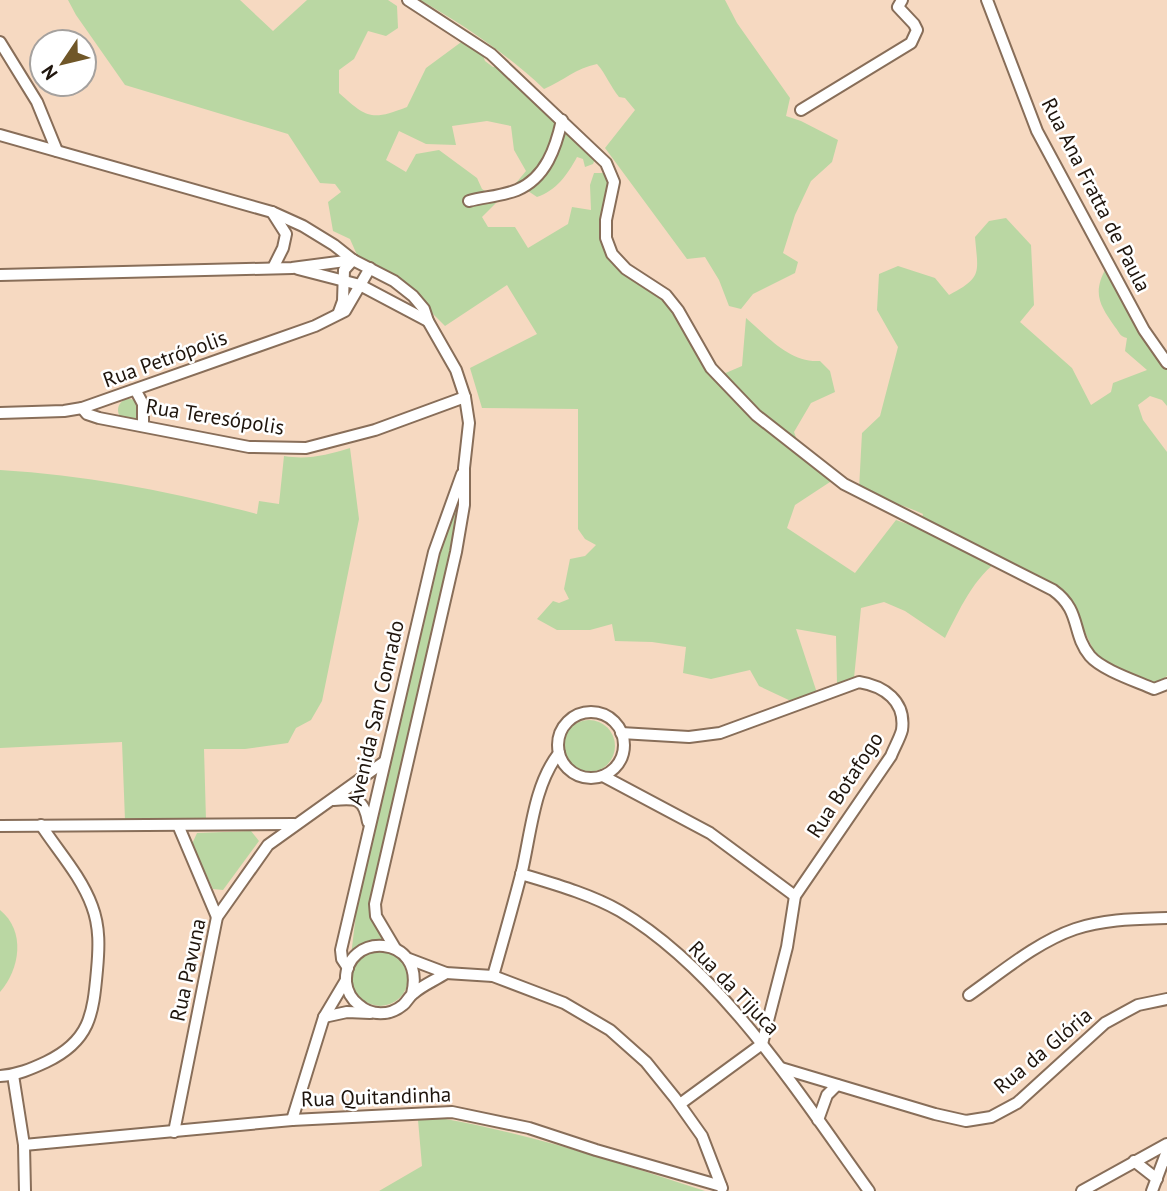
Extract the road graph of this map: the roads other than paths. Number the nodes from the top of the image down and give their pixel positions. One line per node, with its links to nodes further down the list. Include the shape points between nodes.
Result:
1 (408, 0): 6 (street, via 491,54)
2 (901, 0): 5 (street, via 898,7 917,30 911,43)
3 (987, 0): 22 (street, Rua Ana Fratta de Paula, via 1037,131 1144,330)
4 (0, 42): 8 (street, via 37,103)
5 (801, 110)
6 (562, 120): 9 (street, via 557,144 541,172 518,189); 29 (street, via 612,173 606,238 612,254 666,295 711,368 756,415 844,484 1053,590 1072,608 1090,657 1100,664 1154,689)
7 (0, 135): 8 (street)
8 (57, 151): 10 (street)
9 (469, 201)
10 (272, 212): 11 (street); 12 (street)
11 (303, 226): 12 (street); 13 (street)
12 (286, 234): 14 (street)
13 (353, 261): 15 (street); 16 (street, Avenida San Conrado); 18 (street, via 344,270)
14 (274, 268): 15 (street); 17 (street)
15 (292, 268): 18 (street)
16 (370, 268): 19 (street, Rua Petrópolis); 21 (street, Avenida San Conrado, via 413,296)
17 (0, 275)
18 (343, 281): 19 (street); 20 (street)
19 (360, 285): 20 (street, Rua Petrópolis); 21 (street)
20 (338, 315): 23 (street, Rua Petrópolis)
21 (428, 321): 24 (street, Avenida San Conrado, via 456,370)
22 (1167, 363)
23 (136, 391): 25 (street, Rua Petrópolis); 27 (street, via 144,404)
24 (464, 397): 27 (street, Rua Teresópolis, via 375,430 306,449 249,447); 28 (street, Avenida San Conrado, via 469,436)
25 (82, 408): 26 (street, Rua Petrópolis); 27 (street, Rua Teresópolis, via 99,418)
26 (0, 413)
27 (143, 426)
28 (464, 468): 32 (street, Avenida San Conrado, via 434,552); 44 (street, Avenida San Conrado, via 464,505 456,552 375,904 376,916)
29 (1167, 684)
30 (621, 733): 31 (street, via 597,713 576,716 561,732); 33 (street, via 622,755 615,768); 41 (street, Rua Botafogo, via 690,737 720,733 859,682 876,684 893,698 901,710 902,731 891,756)
31 (559, 753): 33 (street, via 571,772 581,777); 40 (street, via 541,788)
32 (384, 762): 34 (street, Rua Pavuna); 39 (street, Avenida San Conrado)
33 (603, 776): 41 (street, via 710,832)
34 (330, 800): 35 (street, Rua Pavuna); 39 (street, via 360,801)
35 (294, 824): 37 (street); 42 (street, Rua Pavuna, via 268,845)
36 (41, 825): 37 (street); 38 (street); 56 (street, via 78,877 94,910 99,942 94,996 87,1025 74,1045)
37 (178, 825): 42 (street)
38 (0, 826)
39 (369, 828): 46 (street, Avenida San Conrado, via 341,950)
40 (521, 874): 48 (street); 54 (street, Rua da Tijuca, via 586,895 651,932)
41 (795, 896): 54 (street, Rua Botafogo)
42 (218, 917): 62 (street, Rua Pavuna)
43 (1167, 918): 50 (street, via 1110,921 1076,929 1052,939)
44 (395, 948): 45 (street); 46 (street, via 384,945 362,950)
45 (409, 959): 47 (street); 49 (street, via 414,970)
46 (347, 974): 52 (street, via 354,1001); 53 (street)
47 (446, 974): 48 (street); 49 (street)
48 (493, 976): 59 (street, via 564,1003 610,1030 646,1062)
49 (412, 994): 52 (street, via 396,1010)
50 (969, 995)
51 (1167, 999): 58 (street, Rua da Glória, via 1138,1005 1105,1023 1017,1103 991,1117 966,1121)
52 (373, 1013): 53 (street)
53 (324, 1017): 60 (street)
54 (762, 1044): 55 (street, Rua da Tijuca); 59 (street)
55 (781, 1068): 58 (street, Rua da Glória); 61 (street, Rua da Tijuca)
56 (13, 1075): 57 (street); 64 (street)
57 (0, 1076)
58 (837, 1085): 61 (street, via 827,1095)
59 (680, 1104): 68 (street, via 702,1136)
60 (292, 1120): 62 (street, Rua Quitandinha); 68 (street, Rua Quitandinha, via 452,1112 529,1128)
61 (818, 1120): 70 (street, Rua da Tijuca)
62 (174, 1132): 64 (street, Rua Quitandinha)
63 (1167, 1144): 66 (street)
64 (24, 1145): 69 (street)
65 (1167, 1151): 67 (street)
66 (1134, 1161): 67 (street); 71 (street)
67 (1157, 1179): 72 (street)
68 (722, 1188)
69 (25, 1191)
70 (869, 1191)
71 (1082, 1191)
72 (1152, 1191)

